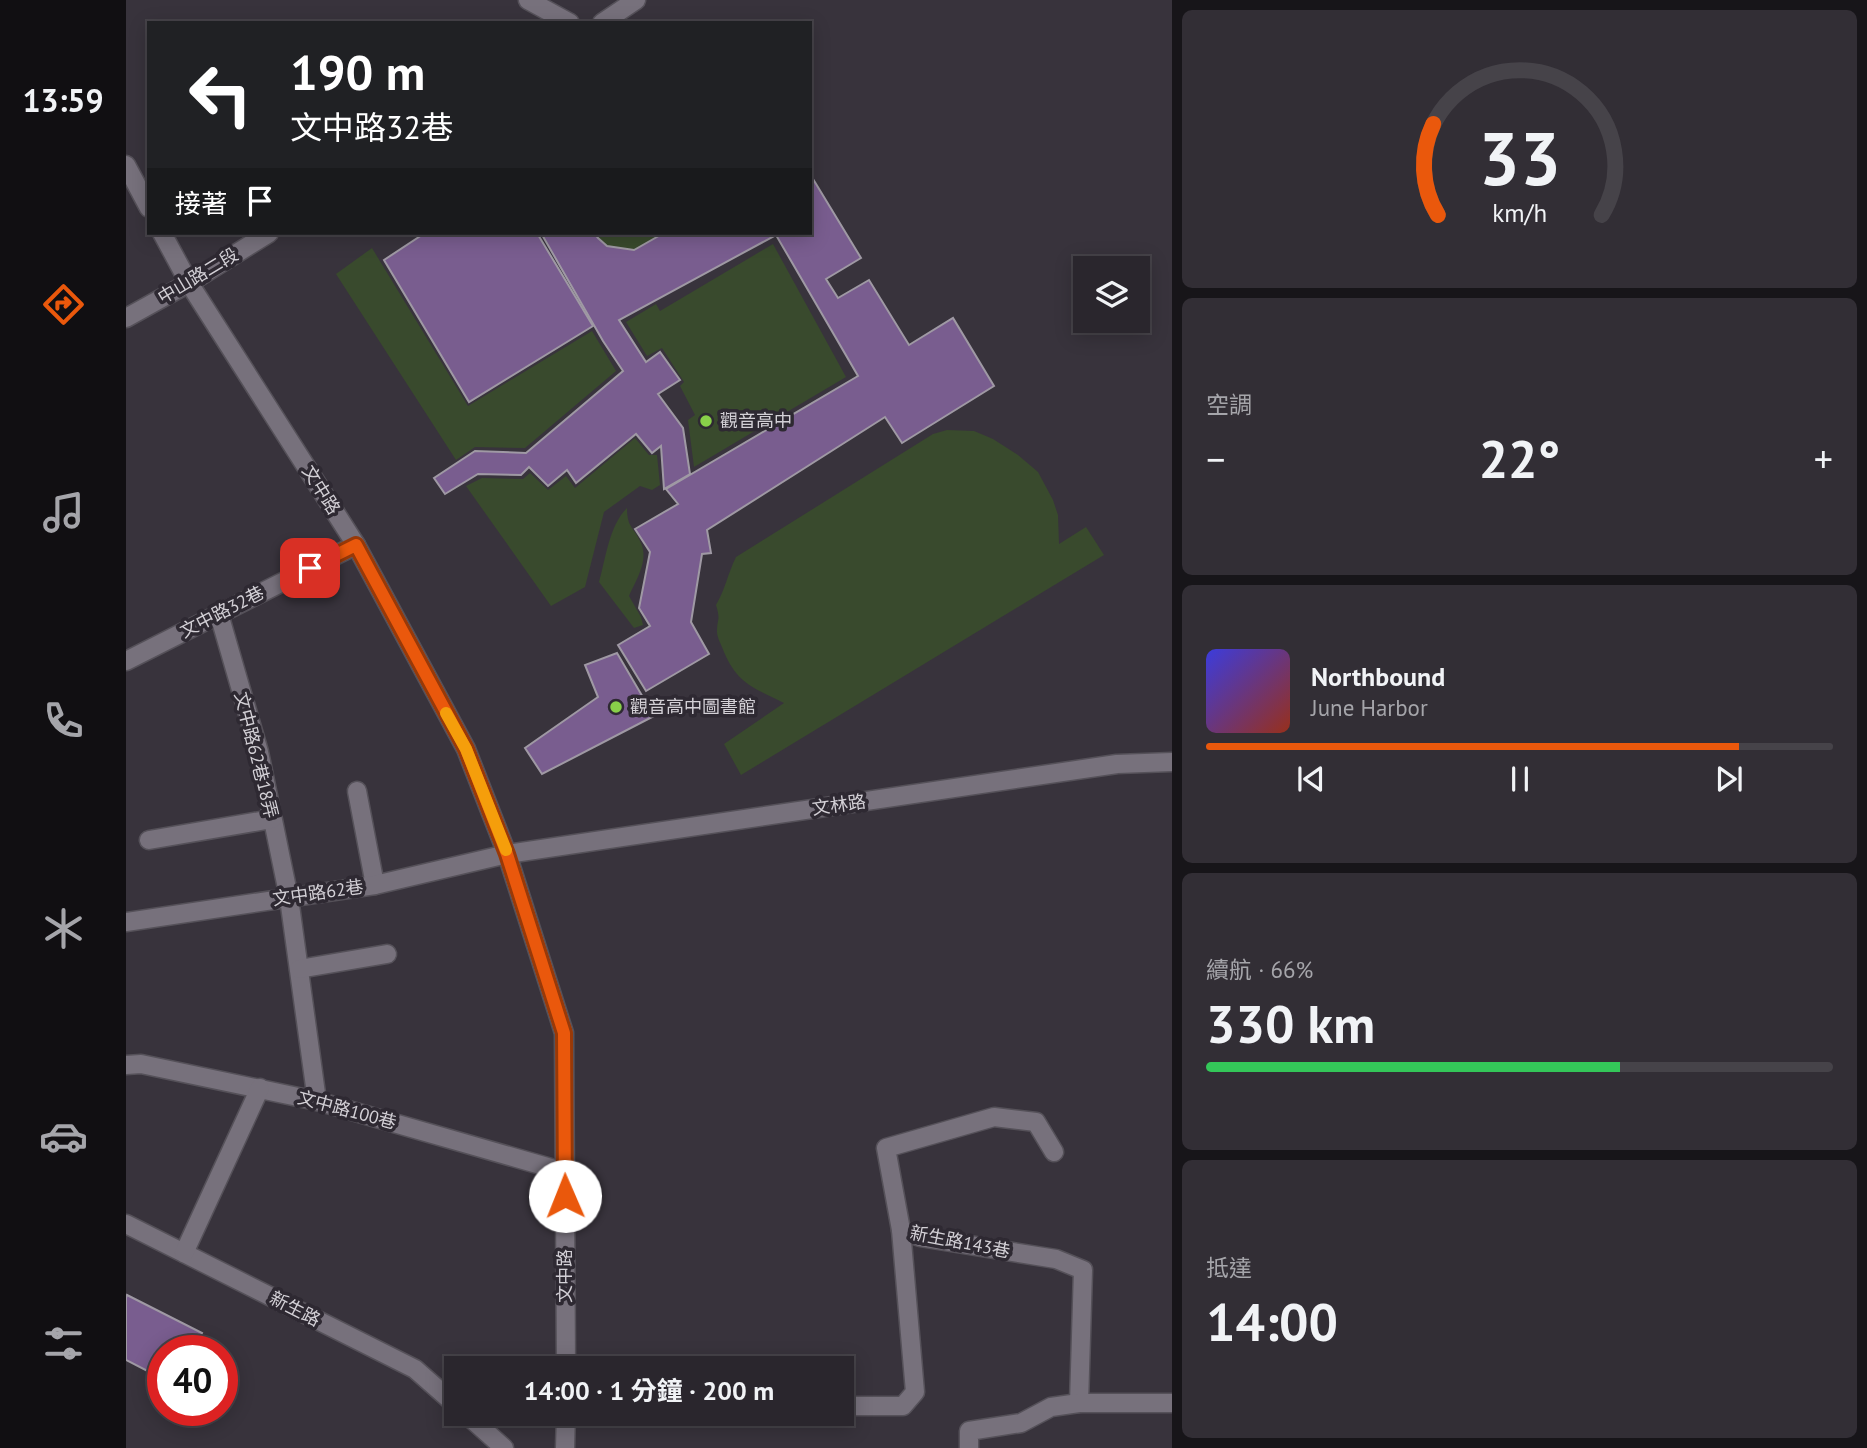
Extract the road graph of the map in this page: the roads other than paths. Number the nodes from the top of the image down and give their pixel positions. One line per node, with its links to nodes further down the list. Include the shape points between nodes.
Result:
1 (528, 0): 3 (street)
2 (636, 0): 4 (street)
3 (566, 21)
4 (605, 21)
5 (126, 165): 6 (street)
6 (147, 204)
7 (163, 235): 9 (street, 文中路)
8 (266, 235): 9 (street, 中山路二段)
9 (189, 283): 10 (street, 中山路二段); 11 (street, 文中路)
10 (126, 318)
11 (356, 545): 12 (street, 文中路32巷); 18 (street, 文中路, via 466,749)
12 (219, 614): 13 (street, 文中路32巷); 16 (street, 文中路62巷18弄, via 259,752)
13 (126, 660)
14 (1172, 762): 18 (street, 文林路, via 1117,764)
15 (357, 791): 19 (street)
16 (272, 819): 17 (street); 20 (street, 文中路62巷18弄)
17 (149, 840)
18 (507, 854): 19 (street, 文中路62巷); 28 (street, 文中路, via 564,1033)
19 (375, 885): 20 (street, 文中路62巷)
20 (289, 898): 21 (street, 文中路62巷); 23 (street, 文中路62巷18弄)
21 (126, 922)
22 (387, 954): 23 (street)
23 (299, 969): 26 (street, 文中路62巷18弄)
24 (126, 1065): 25 (street, 文中路100巷, via 141,1064)
25 (260, 1088): 26 (street, 文中路100巷); 31 (street)
26 (317, 1101): 28 (street, 文中路100巷)
27 (1054, 1152): 30 (street, via 1036,1122 994,1117 886,1148)
28 (565, 1172): 32 (street, 文中路)
29 (126, 1224): 31 (street, 新生路)
30 (901, 1230): 34 (street, 新生路143巷, via 1056,1259 1083,1270); 36 (street, 新生路143巷, via 915,1391 903,1406)
31 (184, 1253): 33 (street, 新生路, via 415,1369)
32 (566, 1356)
33 (444, 1395)
34 (1079, 1403): 35 (street); 41 (street, via 1051,1406 1021,1423 968,1431)
35 (1172, 1403)
36 (854, 1406)
37 (479, 1426): 39 (street)
38 (566, 1426): 40 (street)
39 (504, 1448)
40 (565, 1448)
41 (969, 1448)

